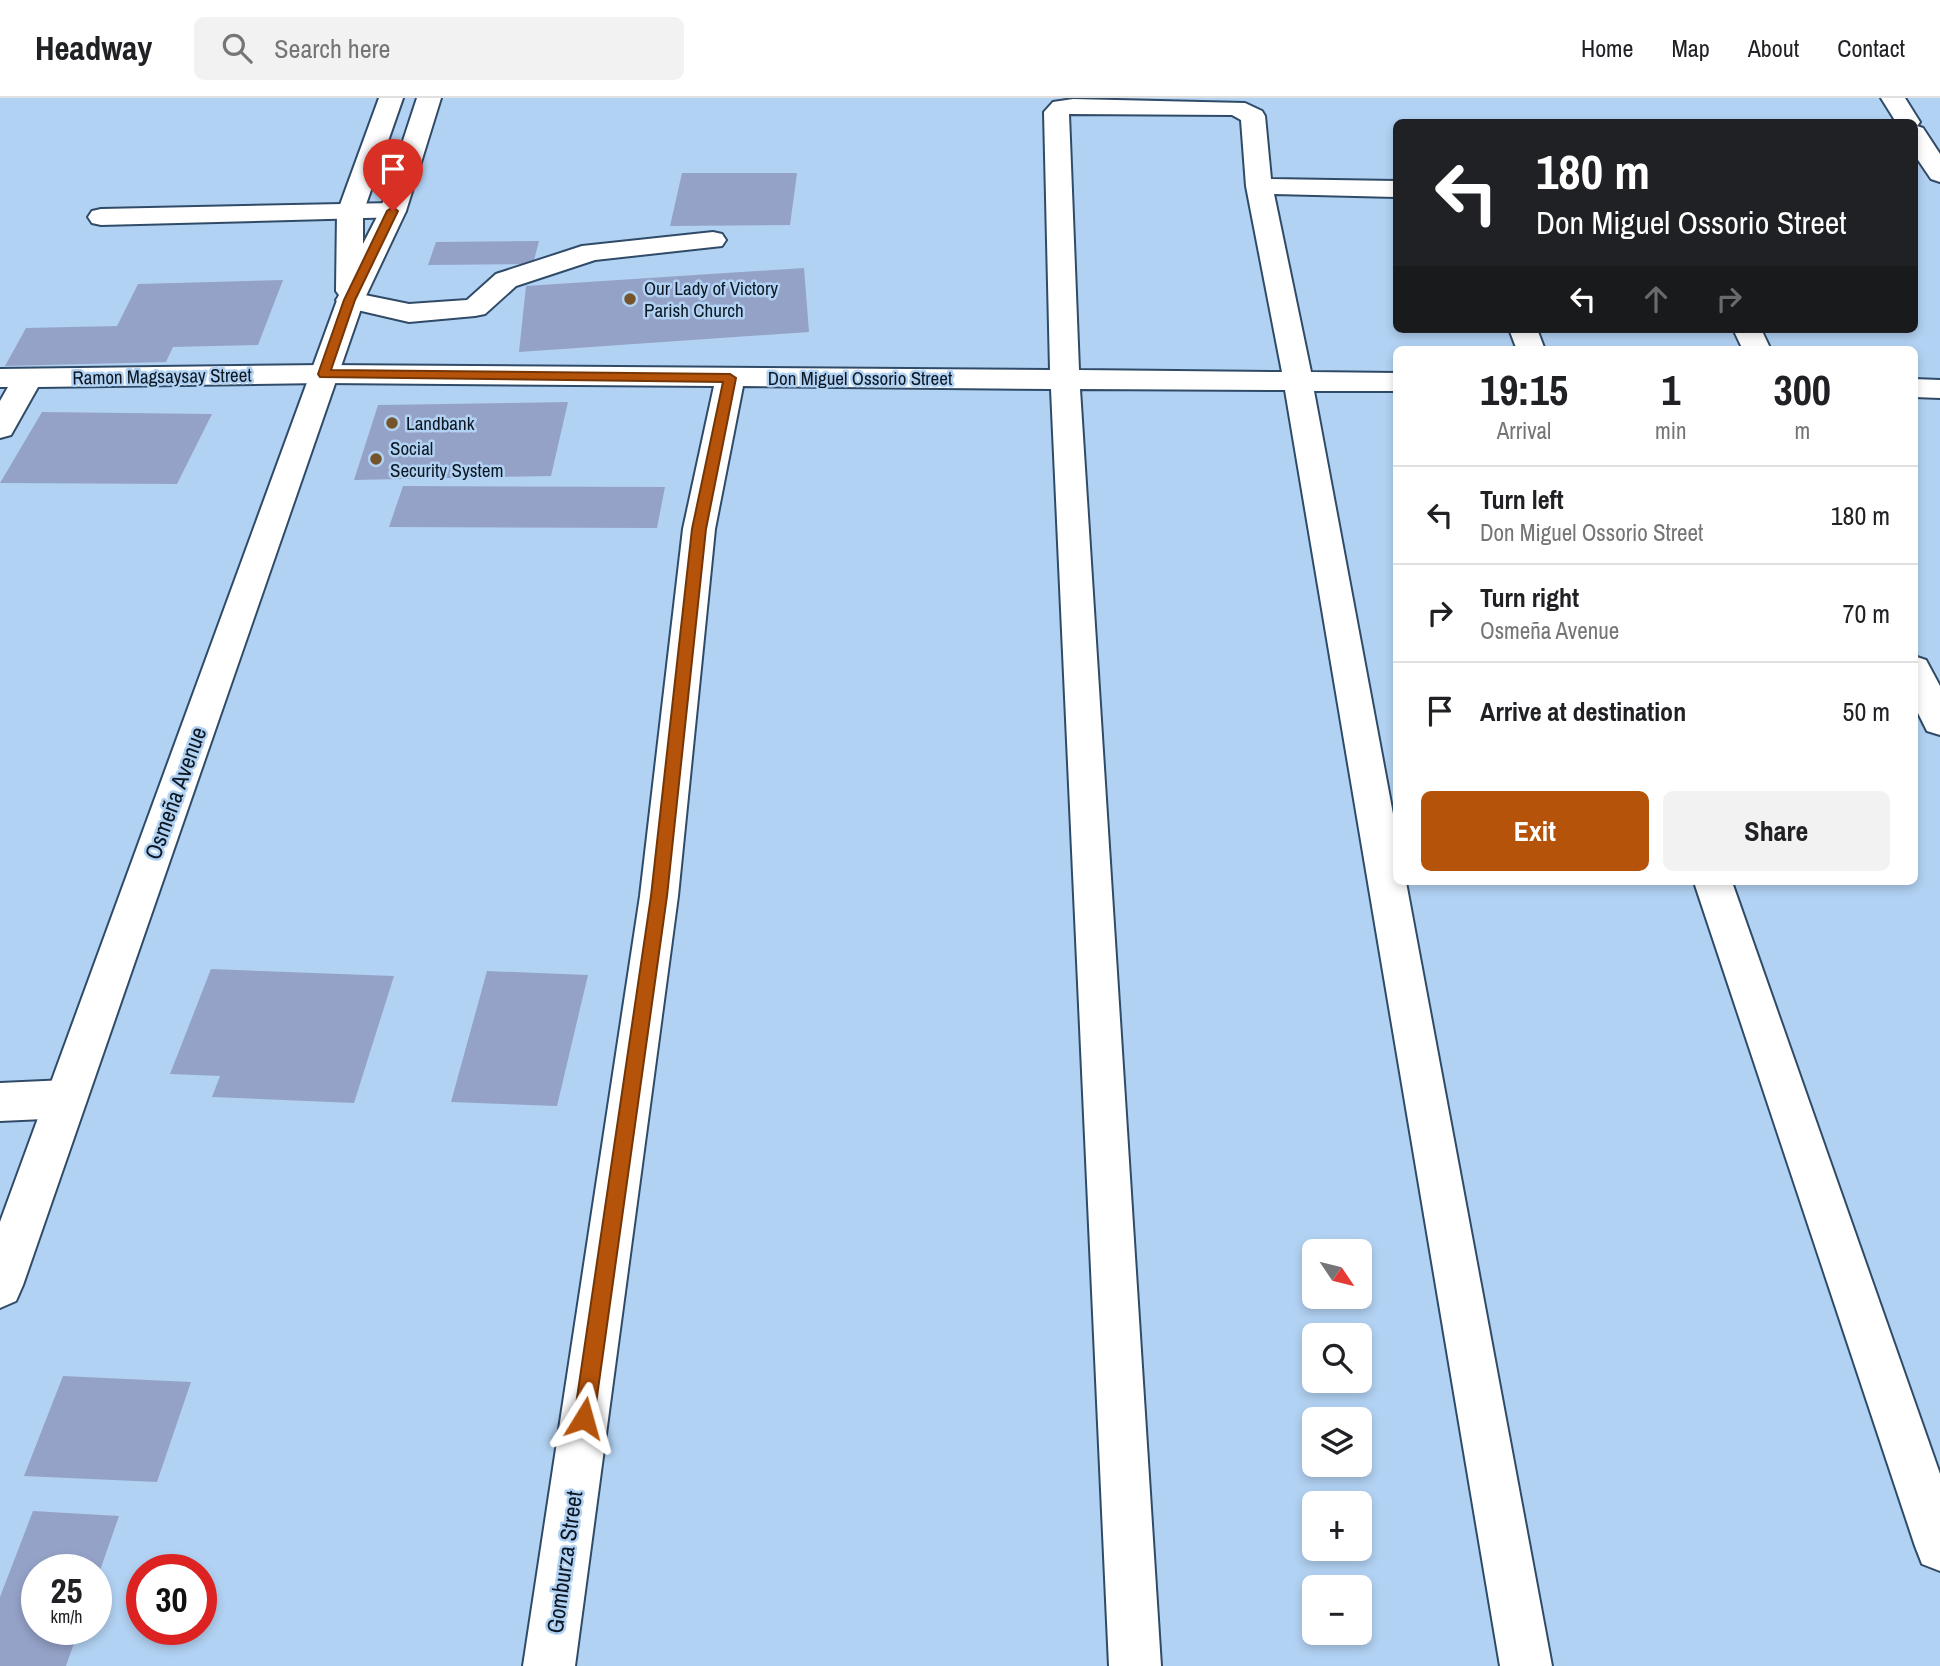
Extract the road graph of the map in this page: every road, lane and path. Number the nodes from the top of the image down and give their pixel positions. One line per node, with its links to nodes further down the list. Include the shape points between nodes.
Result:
1 (391, 98): 12 (street, Osmeña Avenue)
2 (429, 98): 11 (street, Osmeña Avenue)
3 (1893, 98): 4 (street)
4 (1906, 119)
5 (1918, 139): 6 (street)
6 (1940, 174)
7 (1259, 186): 10 (street); 17 (street, via 1253,116 1236,108 1073,106 1056,112); 20 (street)
8 (1918, 188): 9 (street)
9 (1940, 188)
10 (1393, 189)
11 (393, 211): 12 (street); 15 (street, Osmeña Avenue)
12 (350, 213): 13 (street); 15 (street, Osmeña Avenue)
13 (101, 217)
14 (713, 240): 15 (street, via 592,251 506,281 475,308 409,313)
15 (350, 300): 16 (street, Osmeña Avenue)
16 (324, 374): 18 (street, Ramon Magsaysay Street); 19 (street, Don Miguel Ossorio Street); 28 (street, Osmeña Avenue)
17 (1065, 377): 19 (street, Don Miguel Ossorio Street); 20 (street, Don Miguel Ossorio Street); 33 (street)
18 (14, 378): 24 (street)
19 (730, 378): 32 (street, Gomburza Street, via 699,529 659,896)
20 (1298, 381): 21 (street, Don Miguel Ossorio Street); 34 (street)
21 (1393, 382)
22 (1918, 388): 23 (street)
23 (1940, 388)
24 (0, 428)
25 (1918, 677): 26 (street)
26 (1940, 721)
27 (1714, 885): 31 (street)
28 (66, 1099): 29 (street); 30 (street, Osmeña Avenue)
29 (0, 1102)
30 (0, 1285)
31 (1940, 1546)
32 (549, 1666)
33 (1135, 1666)
34 (1526, 1666)

